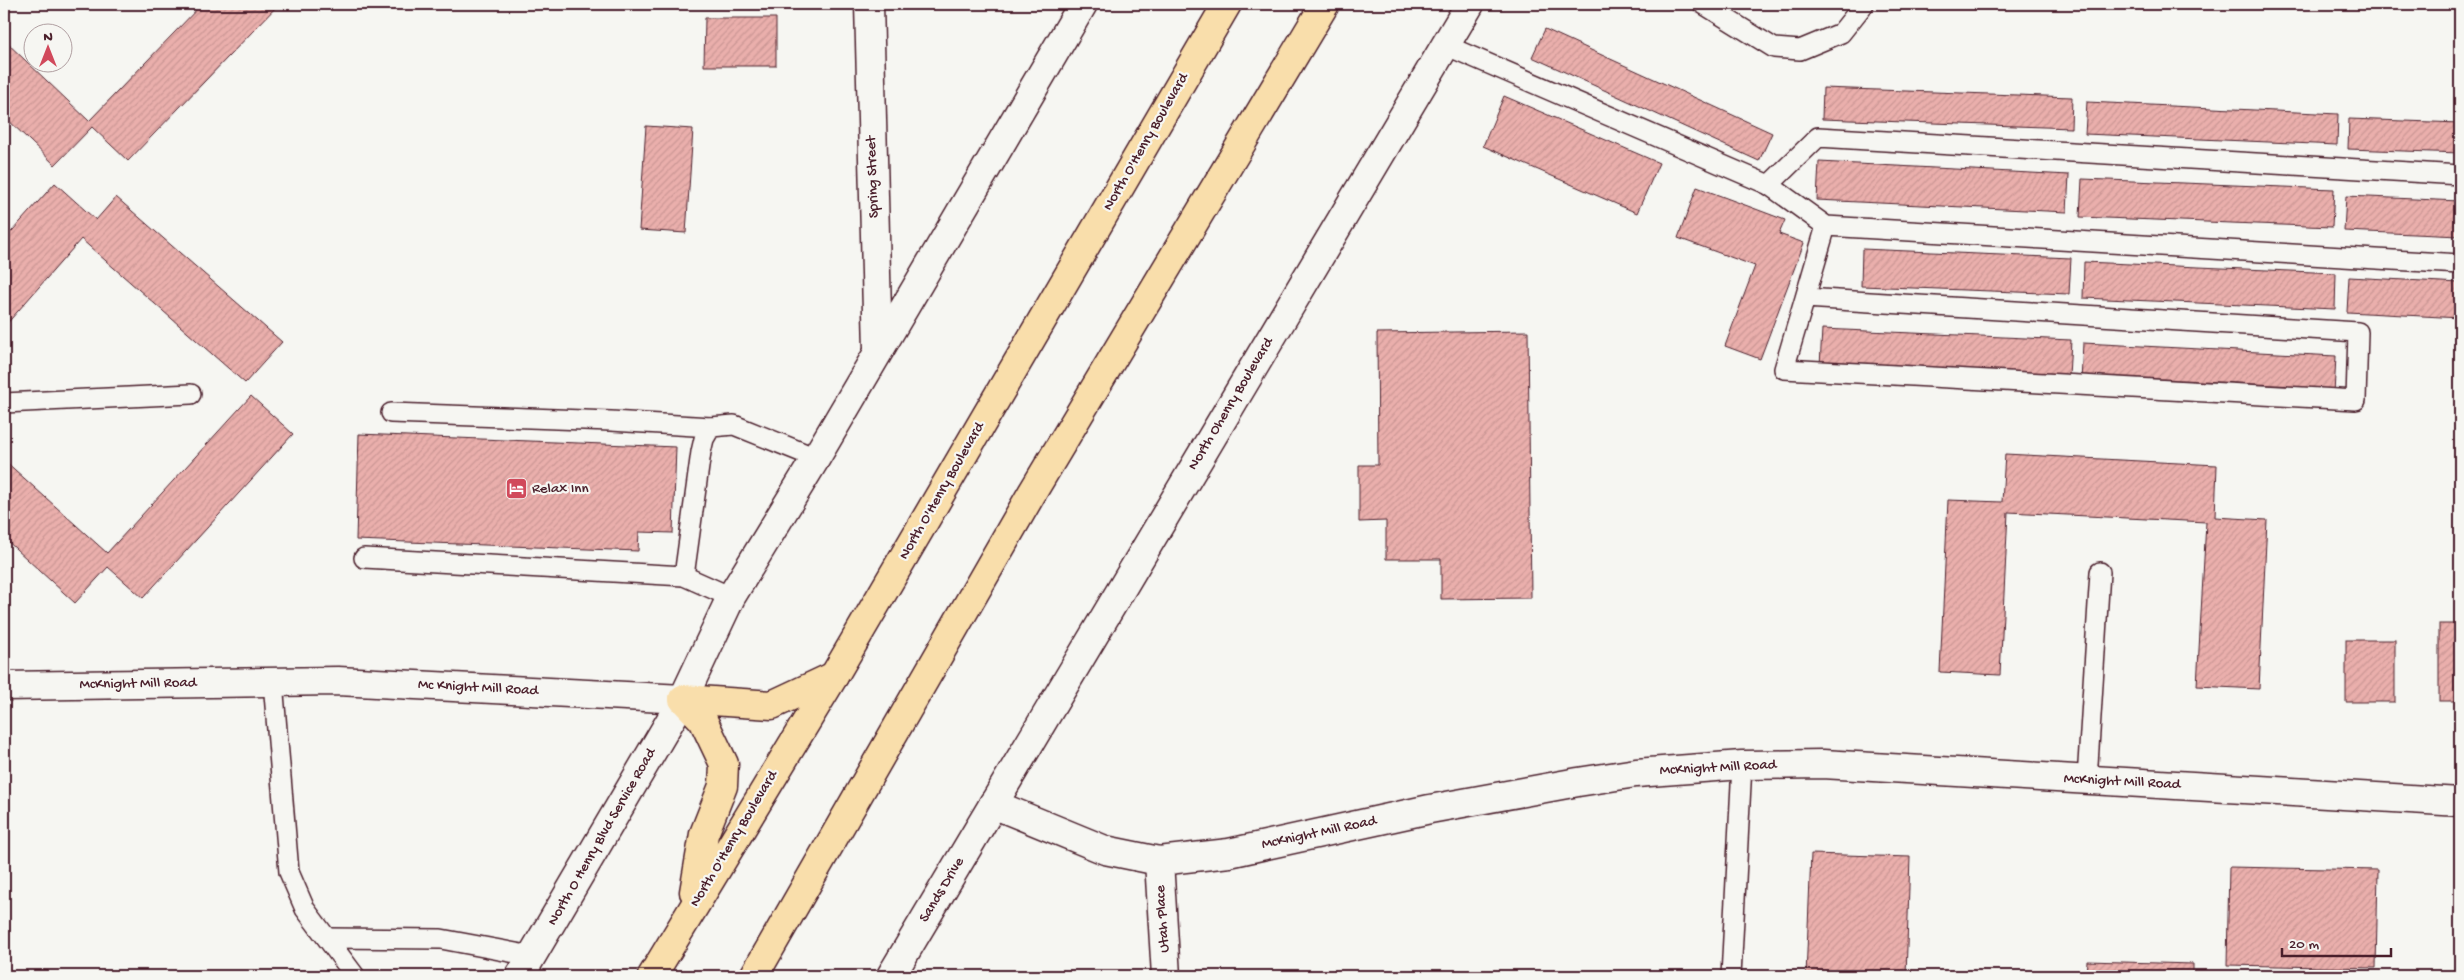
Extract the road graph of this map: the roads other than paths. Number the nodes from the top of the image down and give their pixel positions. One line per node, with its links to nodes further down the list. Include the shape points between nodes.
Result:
1 (869, 4): 14 (street, Spring Street)
2 (1083, 4): 14 (street)
3 (1227, 4): 24 (highway, North O'Henry Boulevard)
4 (1325, 4): 38 (highway, via 1032,493)
5 (1470, 4): 8 (street, North Ohenry Boulevard)
6 (1703, 4): 7 (lane, via 1774,48 1800,50 1841,33)
7 (1864, 4)
8 (1445, 45): 10 (lane); 31 (street, North Ohenry Boulevard)
9 (2460, 175): 10 (lane, via 1818,137)
10 (1769, 185): 11 (lane)
11 (1826, 226): 12 (lane); 13 (lane)
12 (2460, 264)
13 (1804, 298): 13 (lane, via 2358,332 2356,400 1784,369)
14 (878, 350): 19 (street)
15 (191, 394): 16 (lane)
16 (4, 403)
17 (391, 414): 18 (lane)
18 (711, 427): 19 (lane, via 734,426); 22 (lane, via 701,452)
19 (816, 458): 23 (street)
20 (364, 558): 22 (lane)
21 (2100, 572): 29 (lane)
22 (684, 576): 23 (lane)
23 (731, 597): 27 (street)
24 (834, 676): 27 (highway, via 772,705); 33 (highway, North O'Henry Boulevard)
25 (273, 682): 26 (street, McKnight Mill Road); 27 (street, Mc Knight Mill Road, via 338,681); 34 (lane, via 289,872 305,909)
26 (4, 686)
27 (684, 699): 33 (highway, via 704,720 724,764 723,786 704,834); 35 (street, North O Henry Blvd Service Road)
28 (1742, 765): 29 (street, McKnight Mill Road, via 1823,764); 32 (street, McKnight Mill Road, via 1636,773 1578,782 1430,809 1229,853); 41 (lane)
29 (2087, 780): 30 (street, McKnight Mill Road)
30 (2460, 802)
31 (993, 804): 32 (street, McKnight Mill Road, via 1105,850); 39 (street, Sands Drive)
32 (1159, 861): 40 (street, Utah Place)
33 (692, 908): 37 (highway, North O'Henry Boulevard)
34 (327, 938): 35 (lane, via 441,939); 36 (lane)
35 (526, 966)
36 (355, 976)
37 (652, 976)
38 (754, 976)
39 (891, 976)
40 (1166, 976)
41 (1731, 976)

